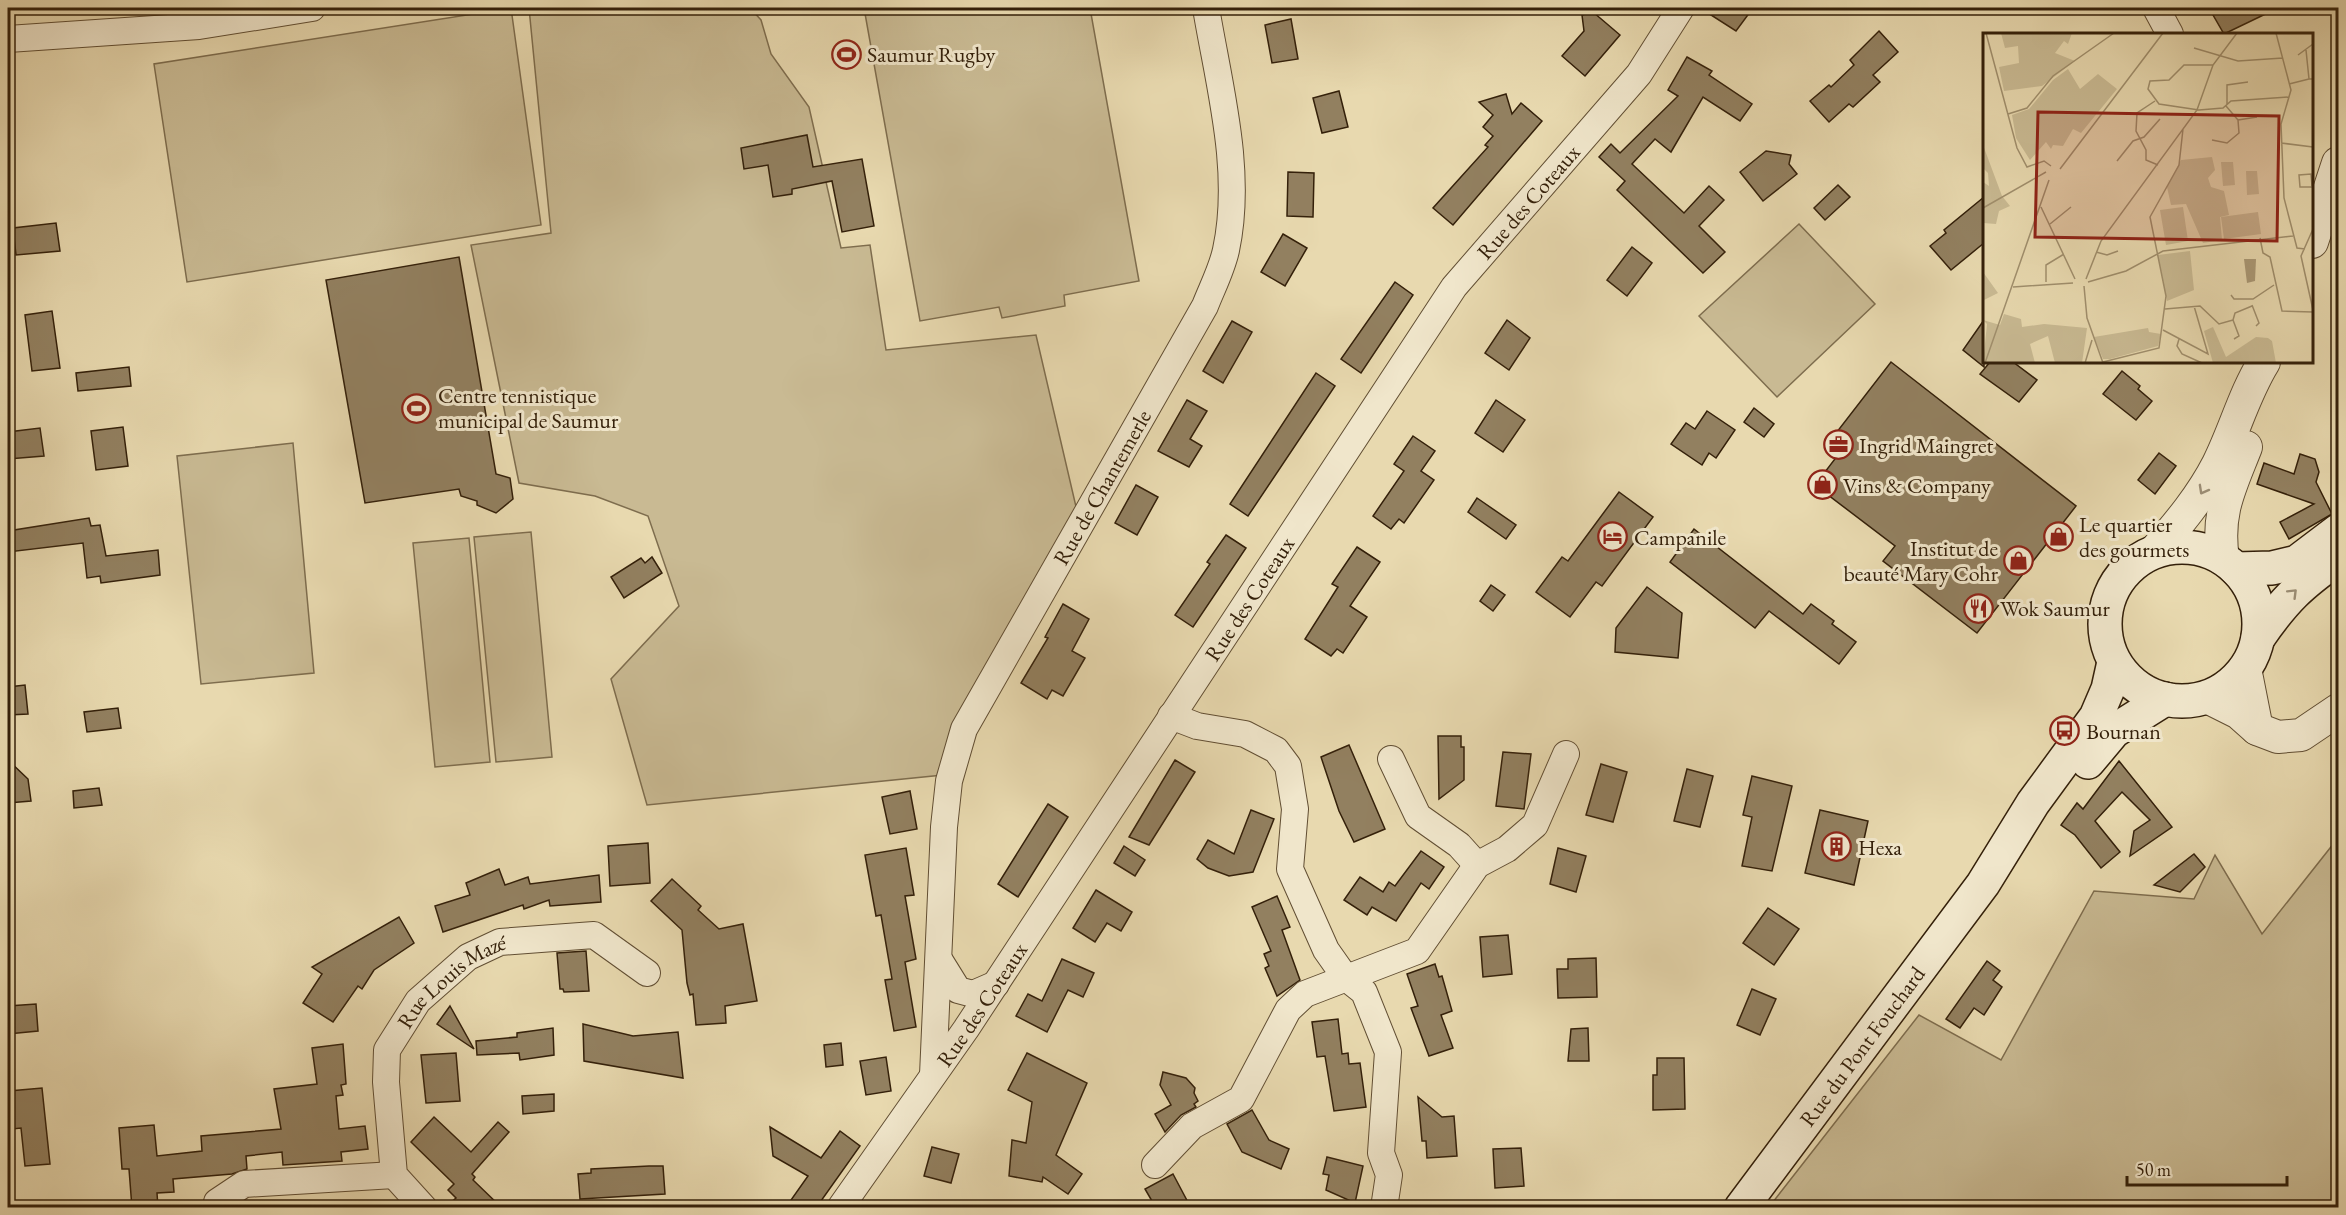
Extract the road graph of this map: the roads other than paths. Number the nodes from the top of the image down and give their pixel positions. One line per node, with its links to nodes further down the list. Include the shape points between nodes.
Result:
1 (312, 8): 5 (street, via 199,26)
2 (1206, 8): 28 (street, Rue de Chantemerle, via 1231,163 1232,210 1226,252 1205,306 964,729 949,781 944,827)
3 (1681, 8): 22 (street, Rue des Coteaux, via 1639,74 1454,287)
4 (2156, 8): 6 (street)
5 (157, 18): 7 (street)
6 (2169, 33)
7 (8, 39)
8 (2338, 163): 9 (street)
9 (2313, 239)
10 (2263, 363): 13 (street, one-way to 13, via 2249,386 2219,462 2195,504)
11 (2272, 363): 15 (street, via 2267,395 2225,500 2219,534)
12 (2338, 531): 15 (main road, via 2297,562 2272,568)
13 (2155, 551): 15 (main road, via 2178,546 2202,549); 17 (main road, via 2133,563 2116,582 2106,605 2104,631)
14 (2338, 558): 16 (main road, one-way to 14, via 2281,604 2301,584)
15 (2229, 564): 16 (main road, via 2250,589 2258,612)
16 (2258, 638): 18 (main road)
17 (2114, 663): 20 (main road, via 2136,686); 27 (main road, Rue du Pont Fouchard, via 2096,717 2034,803)
18 (2245, 668): 19 (main road, via 2228,686); 23 (street)
19 (2207, 697): 20 (main road, via 2187,701); 23 (street, via 2238,713)
20 (2165, 699): 27 (main road, Rue du Pont Fouchard, via 2114,731)
21 (2338, 710): 23 (street, via 2301,735 2278,737)
22 (1171, 716): 30 (street, via 1197,726 1245,734 1276,750 1288,766 1295,809 1290,869 1326,950); 31 (street, Rue des Coteaux)
23 (2257, 729)
24 (1566, 754): 26 (street, via 1535,825 1507,849)
25 (1391, 759): 26 (street, via 1418,816 1459,845)
26 (1477, 865): 30 (street, via 1416,951)
27 (1983, 884): 41 (main road, Rue du Pont Fouchard)
28 (940, 961): 31 (street, via 958,990 973,994); 32 (street, Rue de Chantemerle); 33 (street, Rue de Chantemerle, via 951,993)
29 (647, 973): 36 (street, Rue Louis Mazé, via 594,935 500,942 468,957 418,1001 387,1050)
30 (1345, 977): 35 (street, via 1305,994 1288,1010 1241,1099 1192,1126); 40 (street, via 1364,992 1388,1052 1381,1153 1389,1175)
31 (996, 984): 33 (street, Rue des Coteaux)
32 (938, 992): 33 (street, via 955,1024); 34 (street, Rue de Chantemerle)
33 (969, 1025): 34 (street, Rue des Coteaux)
34 (933, 1075): 39 (street, Rue des Coteaux)
35 (1155, 1165)
36 (394, 1175): 37 (street, via 244,1184); 38 (street)
37 (216, 1202)
38 (424, 1208)
39 (840, 1208)
40 (1384, 1208)
41 (1741, 1208)

